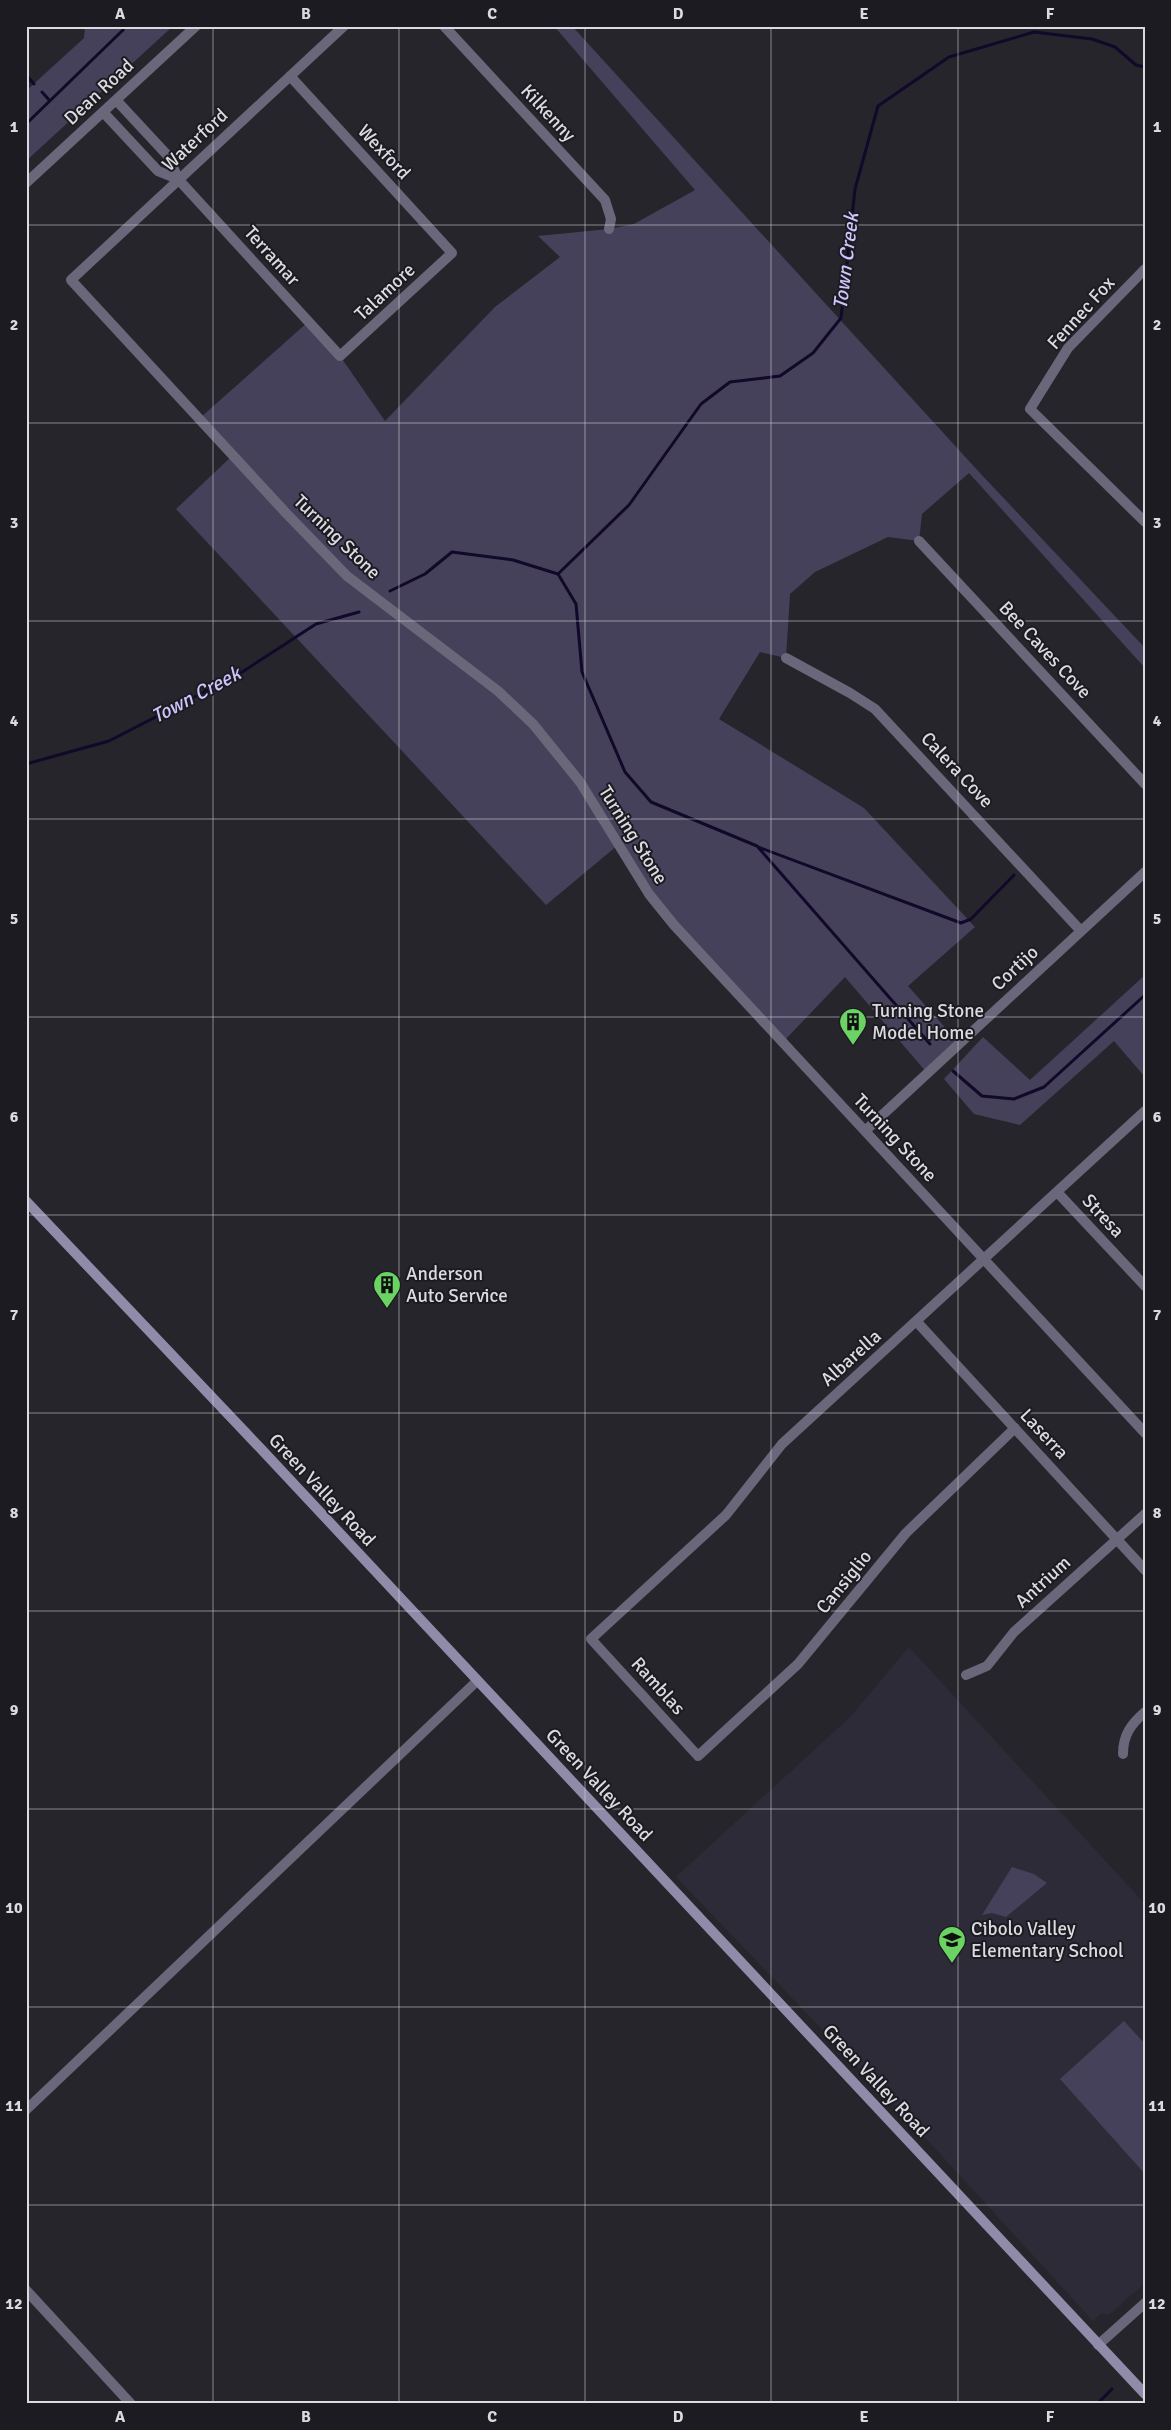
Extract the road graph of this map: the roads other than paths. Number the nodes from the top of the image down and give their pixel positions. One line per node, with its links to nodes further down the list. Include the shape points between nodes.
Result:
1 (196, 26): 5 (street, Dean Road)
2 (344, 26): 4 (street, Waterford)
3 (444, 26): 9 (street, Kilkenny, via 605,200 611,218)
4 (290, 76): 7 (street, Waterford); 10 (street, Wexford)
5 (116, 100): 6 (street, Dean Road); 7 (street, Terramar, via 169,157)
6 (103, 112): 7 (street, Terramar, via 158,171); 8 (street, Dean Road)
7 (178, 180): 12 (street, Waterford); 13 (street, Terramar)
8 (26, 183)
9 (609, 229)
10 (452, 253): 13 (street, Talamore)
11 (1145, 269): 14 (street, Fennec Fox, via 1068,348 1030,408)
12 (70, 280): 21 (street, Turning Stone, via 347,576 498,691 533,724 583,788 649,894)
13 (340, 356)
14 (1145, 522)
15 (919, 541): 17 (street, Bee Caves Cove)
16 (786, 658): 19 (street, Calera Cove, via 875,709)
17 (1145, 784)
18 (1145, 872): 19 (street, Cortijo)
19 (1081, 931): 21 (street, Cortijo)
20 (1145, 1111): 22 (street, Albarella)
21 (865, 1131): 24 (street, Turning Stone)
22 (1057, 1192): 24 (street, Albarella); 25 (street, Stresa)
23 (26, 1201): 34 (street, Green Valley Road)
24 (984, 1260): 26 (street, Albarella); 28 (street, Turning Stone)
25 (1145, 1286)
26 (917, 1322): 27 (street, Laserra); 32 (street, Albarella, via 782,1444 726,1515)
27 (1014, 1428): 30 (street, Laserra); 37 (street, Cansiglio, via 906,1532 798,1664)
28 (1145, 1433)
29 (1145, 1514): 30 (street, Antrium)
30 (1117, 1540): 31 (street, Laserra); 33 (street, Antrium, via 1014,1632 987,1666)
31 (1145, 1570)
32 (591, 1639): 37 (street, Ramblas)
33 (966, 1675)
34 (477, 1681): 38 (street); 41 (street, Green Valley Road)
35 (1145, 1712): 36 (street, via 1132,1723 1123,1740)
36 (1123, 1754)
37 (698, 1756)
38 (26, 2110)
39 (26, 2290): 43 (street)
40 (1145, 2303): 41 (street)
41 (1098, 2345): 42 (street, Green Valley Road)
42 (1145, 2394)
43 (131, 2404)

